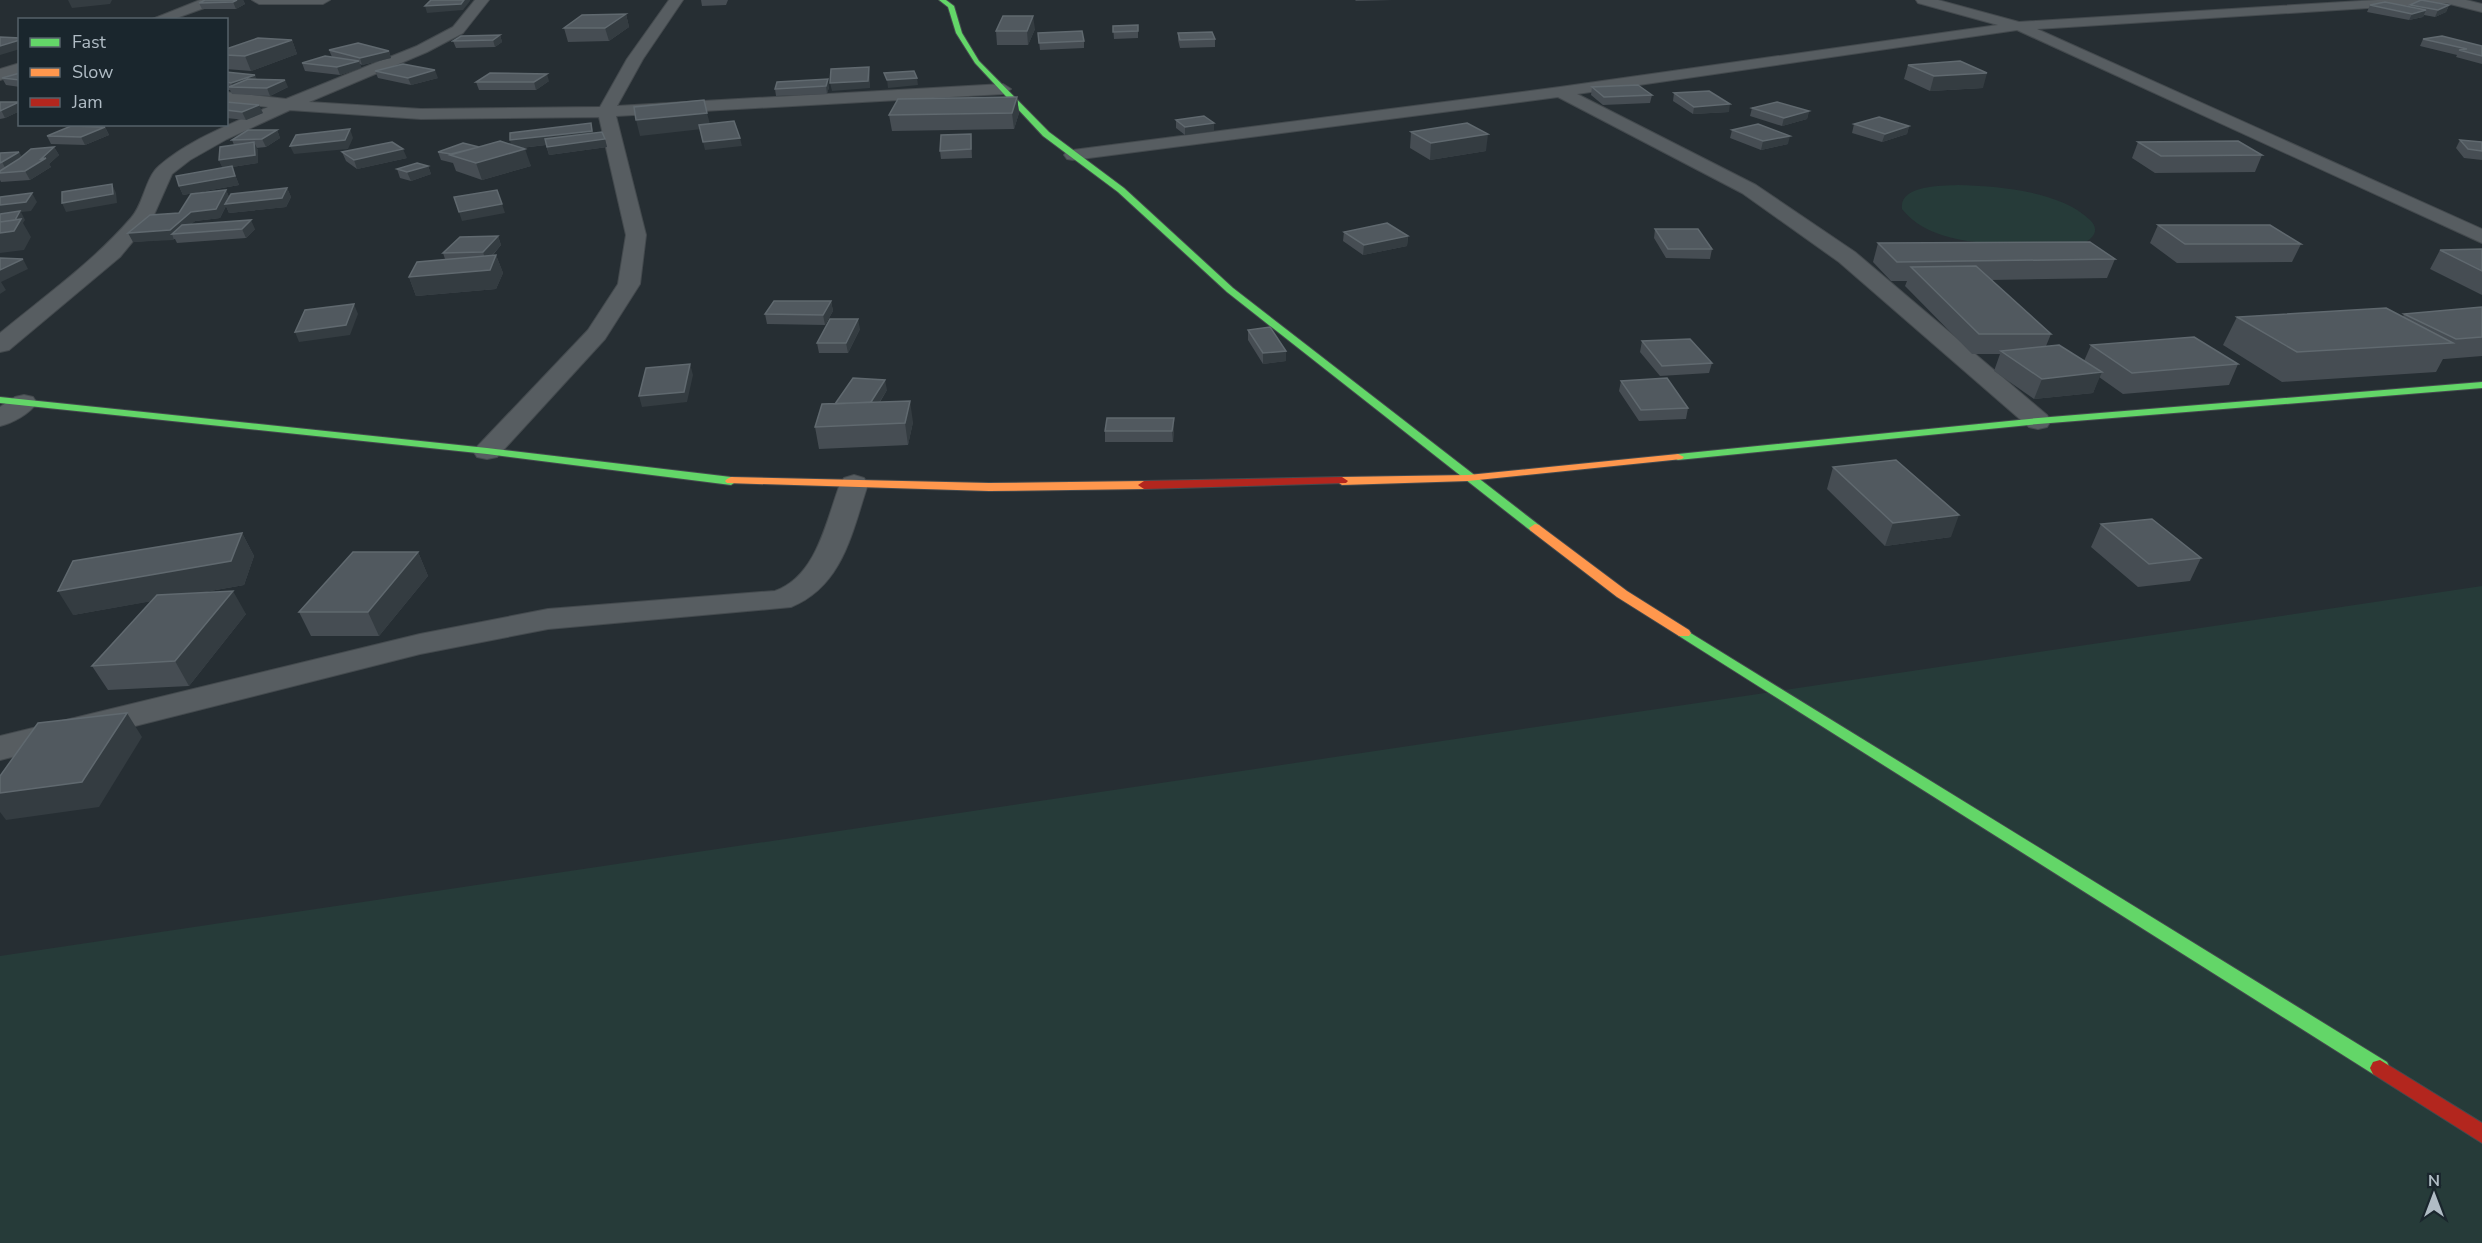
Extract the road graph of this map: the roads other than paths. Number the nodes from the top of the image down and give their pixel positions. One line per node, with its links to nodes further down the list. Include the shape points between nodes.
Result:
1 (213, 0): 11 (street)
2 (259, 0): 3 (street)
3 (323, 0)
4 (483, 0): 18 (street, via 458,30)
5 (676, 0): 19 (street, via 635,59)
6 (942, 0): 15 (street, via 951,6 959,33 977,62)
7 (1923, 0): 12 (street)
8 (2443, 0): 12 (street)
9 (2449, 0): 10 (street)
10 (2482, 8)
11 (163, 18)
12 (2019, 26): 16 (street); 21 (street)
13 (18, 68): 14 (street)
14 (0, 75)
15 (1003, 89): 19 (street); 20 (street, via 1046,134)
16 (1560, 92): 20 (street); 26 (street, via 1749,189 1847,257)
17 (228, 97): 18 (street)
18 (287, 105): 19 (street, via 447,114); 22 (street, via 221,135 164,171 143,217 112,252)
19 (606, 112): 27 (street, via 636,235 629,284 597,334)
20 (1073, 155): 28 (street, via 1121,190 1230,290)
21 (2482, 237)
22 (0, 345)
23 (2482, 385): 26 (street)
24 (12, 401): 25 (street); 27 (street)
25 (0, 418)
26 (2038, 421): 28 (street)
27 (487, 451): 29 (street, via 723,481)
28 (1468, 478): 29 (street, via 1195,485); 31 (street, via 1622,594 2212,960)
29 (854, 484): 30 (street, via 824,566 801,592 780,600 548,620 443,639)
30 (0, 748)
31 (2482, 1134)

